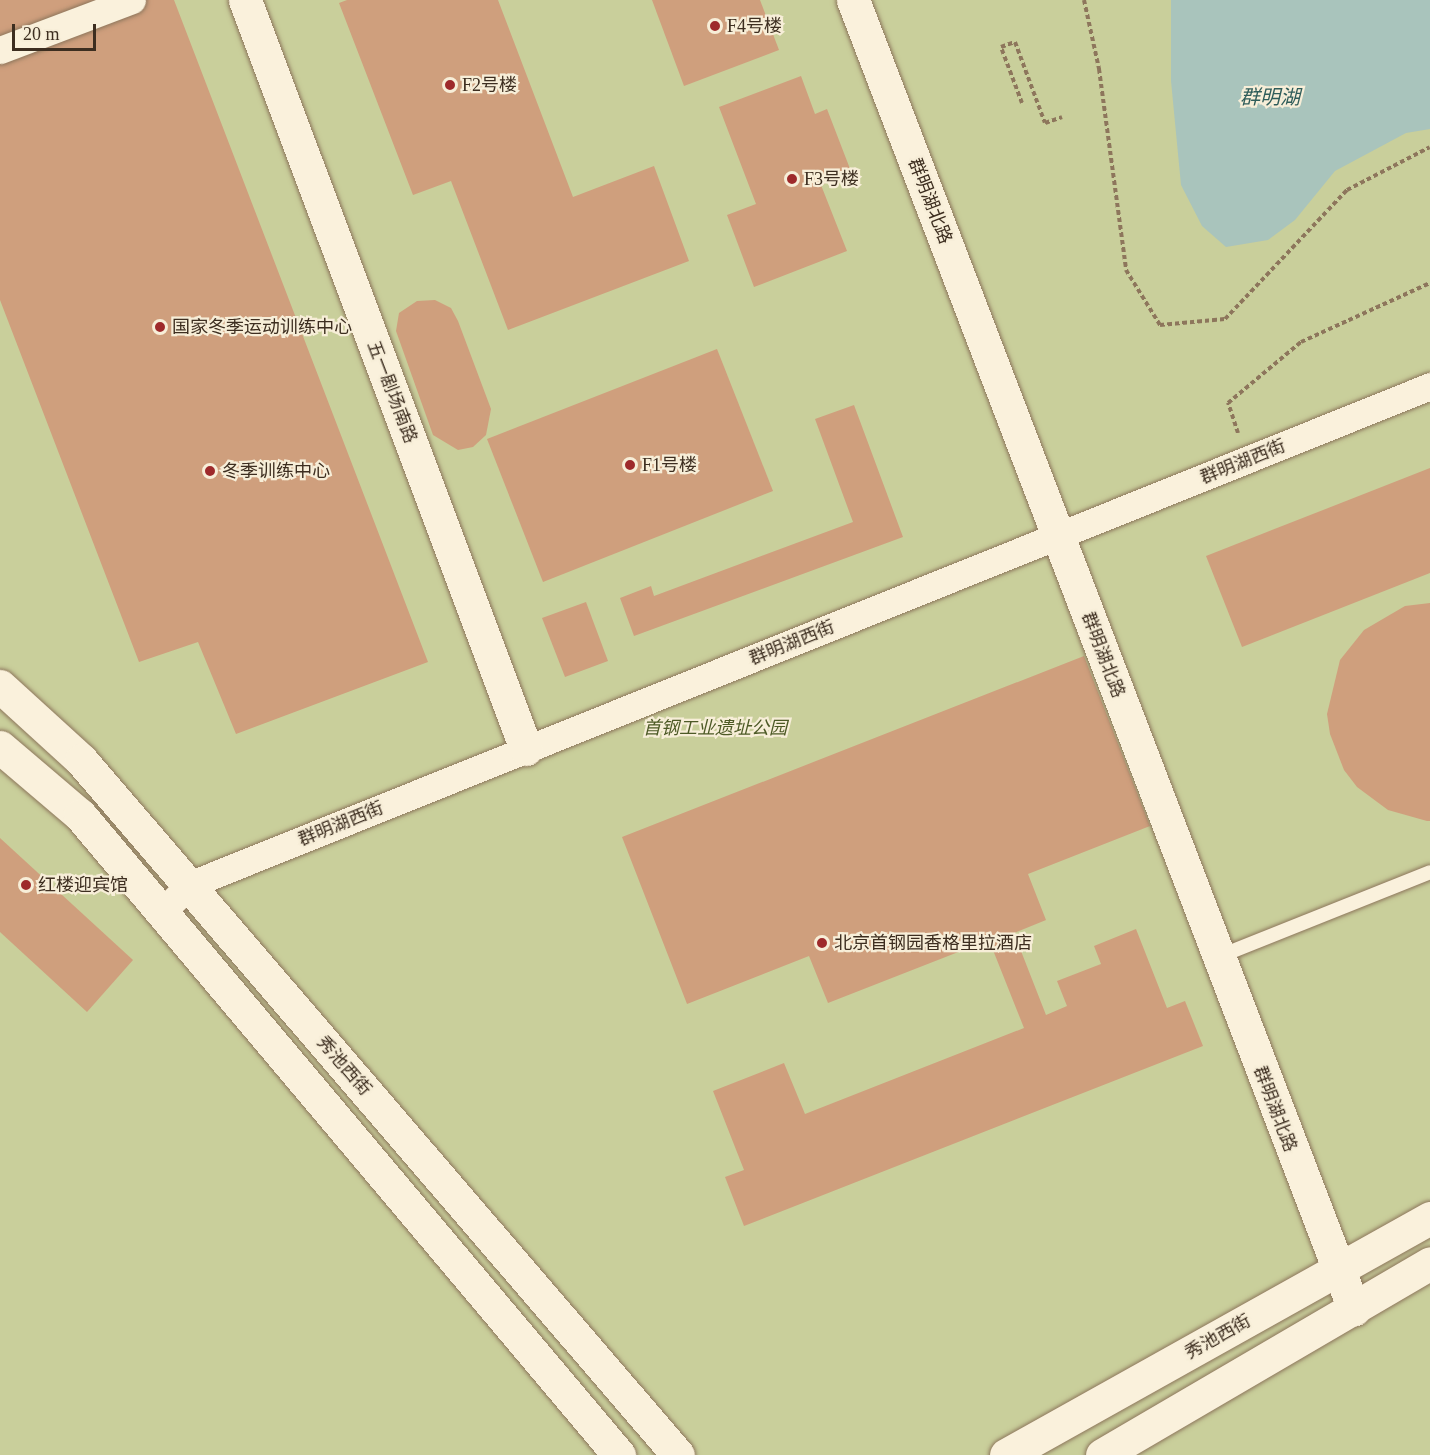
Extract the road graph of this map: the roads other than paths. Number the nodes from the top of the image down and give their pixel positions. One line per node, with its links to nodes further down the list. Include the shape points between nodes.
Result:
1 (132, 0): 4 (street)
2 (245, 0): 9 (street, 五一剧场南路)
3 (853, 0): 6 (street, 群明湖北路)
4 (0, 50)
5 (1430, 386): 6 (street, 群明湖西街)
6 (1058, 536): 9 (street, 群明湖西街); 13 (street, 群明湖北路)
7 (0, 686): 11 (street, 秀池西街, via 81,760)
8 (0, 747): 12 (street, via 80,815)
9 (526, 750): 11 (street, 群明湖西街)
10 (1430, 872): 13 (lane)
11 (189, 885): 12 (street, 群明湖西街); 19 (street, 秀池西街)
12 (162, 912): 18 (street)
13 (1218, 957): 16 (street, 群明湖北路)
14 (1430, 1218): 16 (street, 秀池西街)
15 (1430, 1263): 17 (street)
16 (1337, 1272): 17 (street, 群明湖北路); 20 (street, 秀池西街)
17 (1354, 1309): 21 (street)
18 (619, 1455)
19 (678, 1455)
20 (1006, 1455)
21 (1102, 1455)

